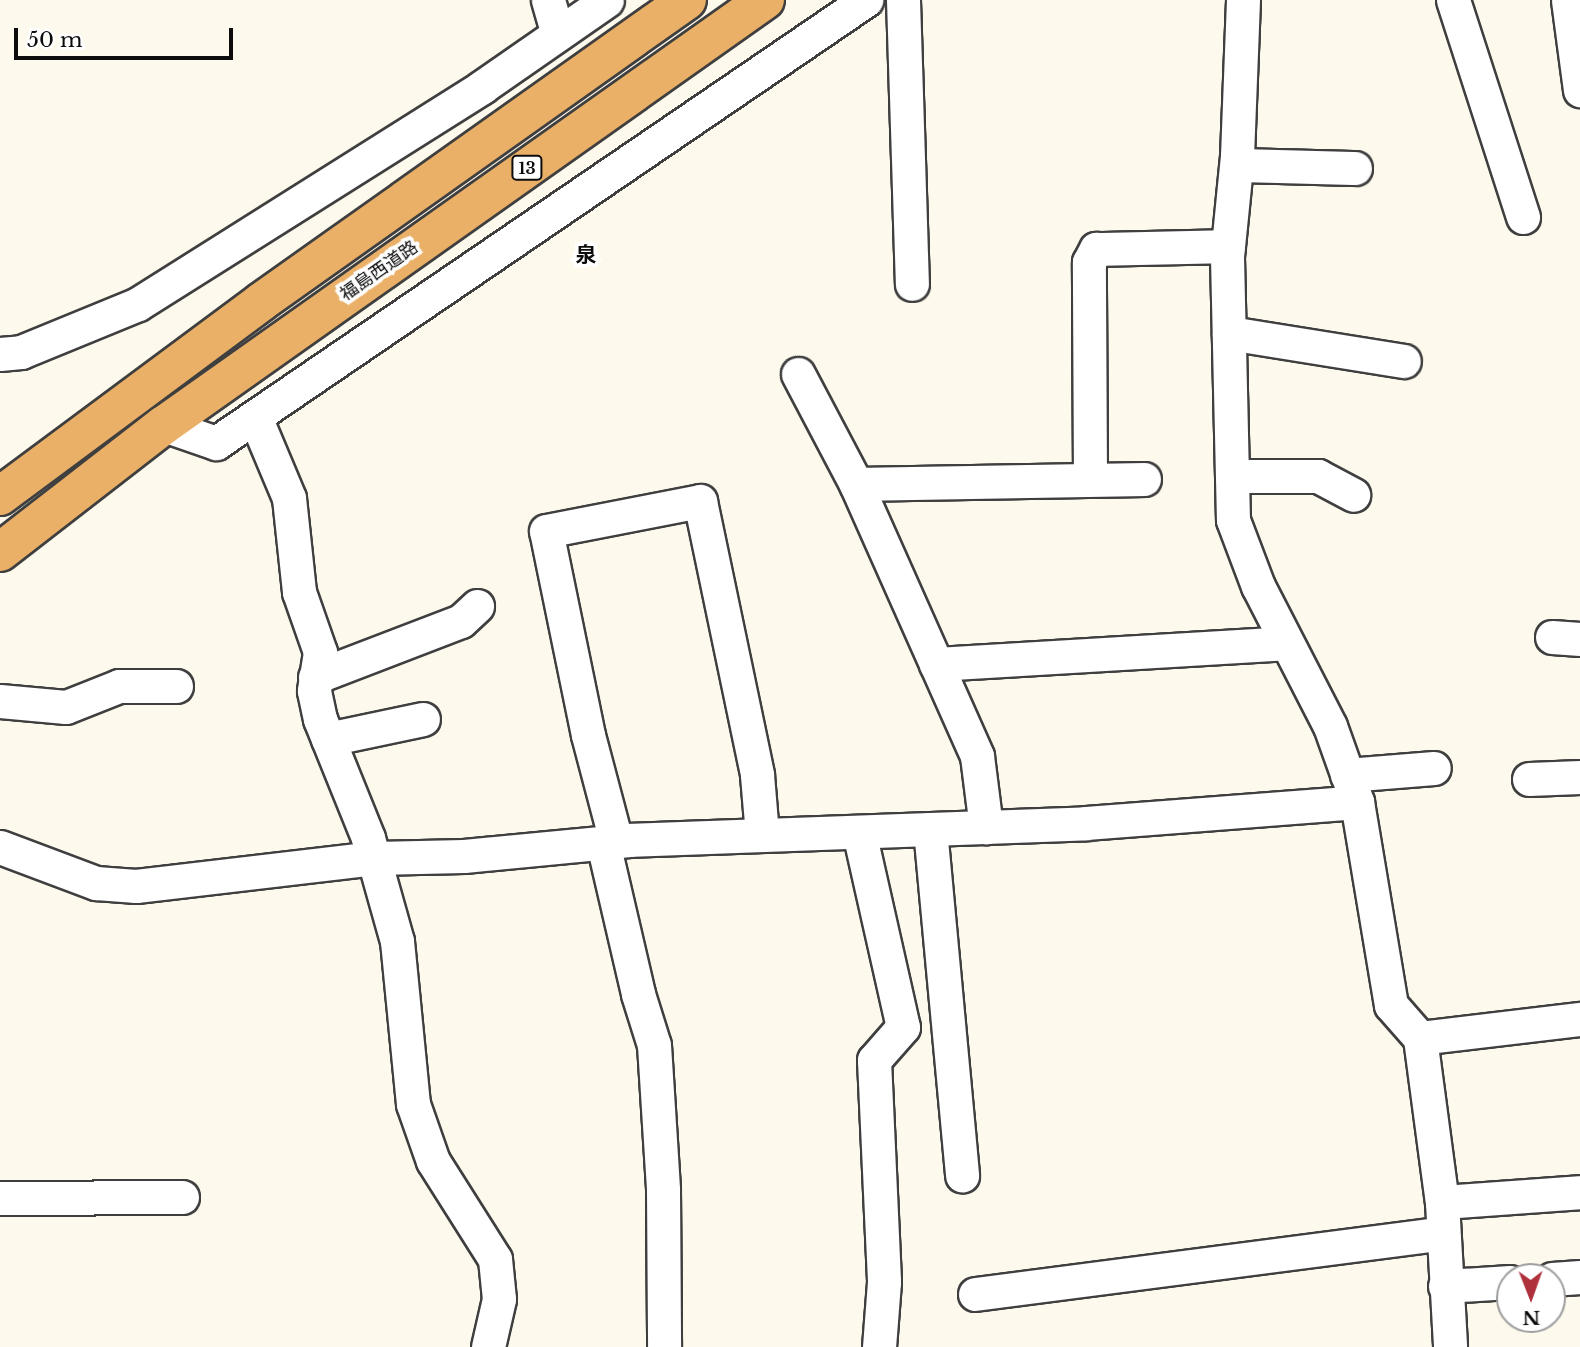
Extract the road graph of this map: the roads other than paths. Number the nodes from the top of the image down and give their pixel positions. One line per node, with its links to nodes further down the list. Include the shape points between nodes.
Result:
1 (548, 0): 10 (street)
2 (607, 0): 10 (street)
3 (687, 0): 28 (highway, 13, via 261,302)
4 (765, 0): 22 (highway, 福島西道路 / 13)
5 (866, 0): 21 (street)
6 (903, 0): 16 (street)
7 (1243, 0): 12 (street)
8 (1454, 0): 14 (street)
9 (1568, 0): 11 (street)
10 (558, 34): 18 (street, via 138,304 21,352)
11 (1580, 90)
12 (1237, 165): 13 (street); 15 (street)
13 (1355, 168)
14 (1523, 217)
15 (1228, 246): 17 (street); 24 (street, via 1096,249 1089,262)
16 (912, 284)
17 (1229, 333): 19 (street); 23 (street)
18 (0, 354)
19 (1404, 360)
20 (798, 374): 26 (street)
21 (254, 417): 22 (street, via 216,443); 33 (street, via 289,498 299,592 320,652)
22 (164, 425): 29 (highway, 福島西道路 / 13)
23 (1232, 476): 27 (street, via 1318,476); 31 (street, via 1233,520 1243,555)
24 (1090, 478): 25 (street); 26 (street)
25 (1144, 479)
26 (856, 484): 32 (street)
27 (1353, 495)
28 (0, 496)
29 (0, 552)
30 (477, 606): 33 (street, via 461,621)
31 (1285, 643): 32 (street); 41 (street, via 1330,726)
32 (936, 664): 42 (street, via 977,756)
33 (315, 677): 37 (street, via 314,691)
34 (176, 686): 35 (street, via 118,686 66,707)
35 (0, 701)
36 (423, 719): 37 (street)
37 (328, 739): 48 (street)
38 (1434, 768): 41 (street)
39 (1580, 777): 40 (street)
40 (1529, 779)
41 (1352, 789): 42 (street); 50 (street, via 1391,1005)
42 (986, 827): 43 (street)
43 (930, 829): 44 (street); 51 (street)
44 (859, 832): 45 (street); 61 (street, via 903,1027 874,1060 884,1282)
45 (762, 835): 46 (street); 46 (street, via 757,775 700,501 546,531)
46 (610, 842): 48 (street, via 464,856); 60 (street, via 638,995 654,1045 664,1203)
47 (0, 848): 48 (street, via 96,883 136,886)
48 (374, 858): 59 (street, via 397,941 416,1114 433,1161 495,1259 499,1299)
49 (1580, 1019): 50 (street)
50 (1420, 1038): 55 (street)
51 (962, 1176)
52 (1580, 1192): 55 (street)
53 (182, 1197): 54 (street)
54 (0, 1198)
55 (1441, 1218): 57 (street); 58 (street)
56 (1496, 1283): 57 (street)
57 (1444, 1286): 62 (street)
58 (975, 1294)
59 (488, 1347)
60 (664, 1347)
61 (878, 1347)
62 (1450, 1347)

